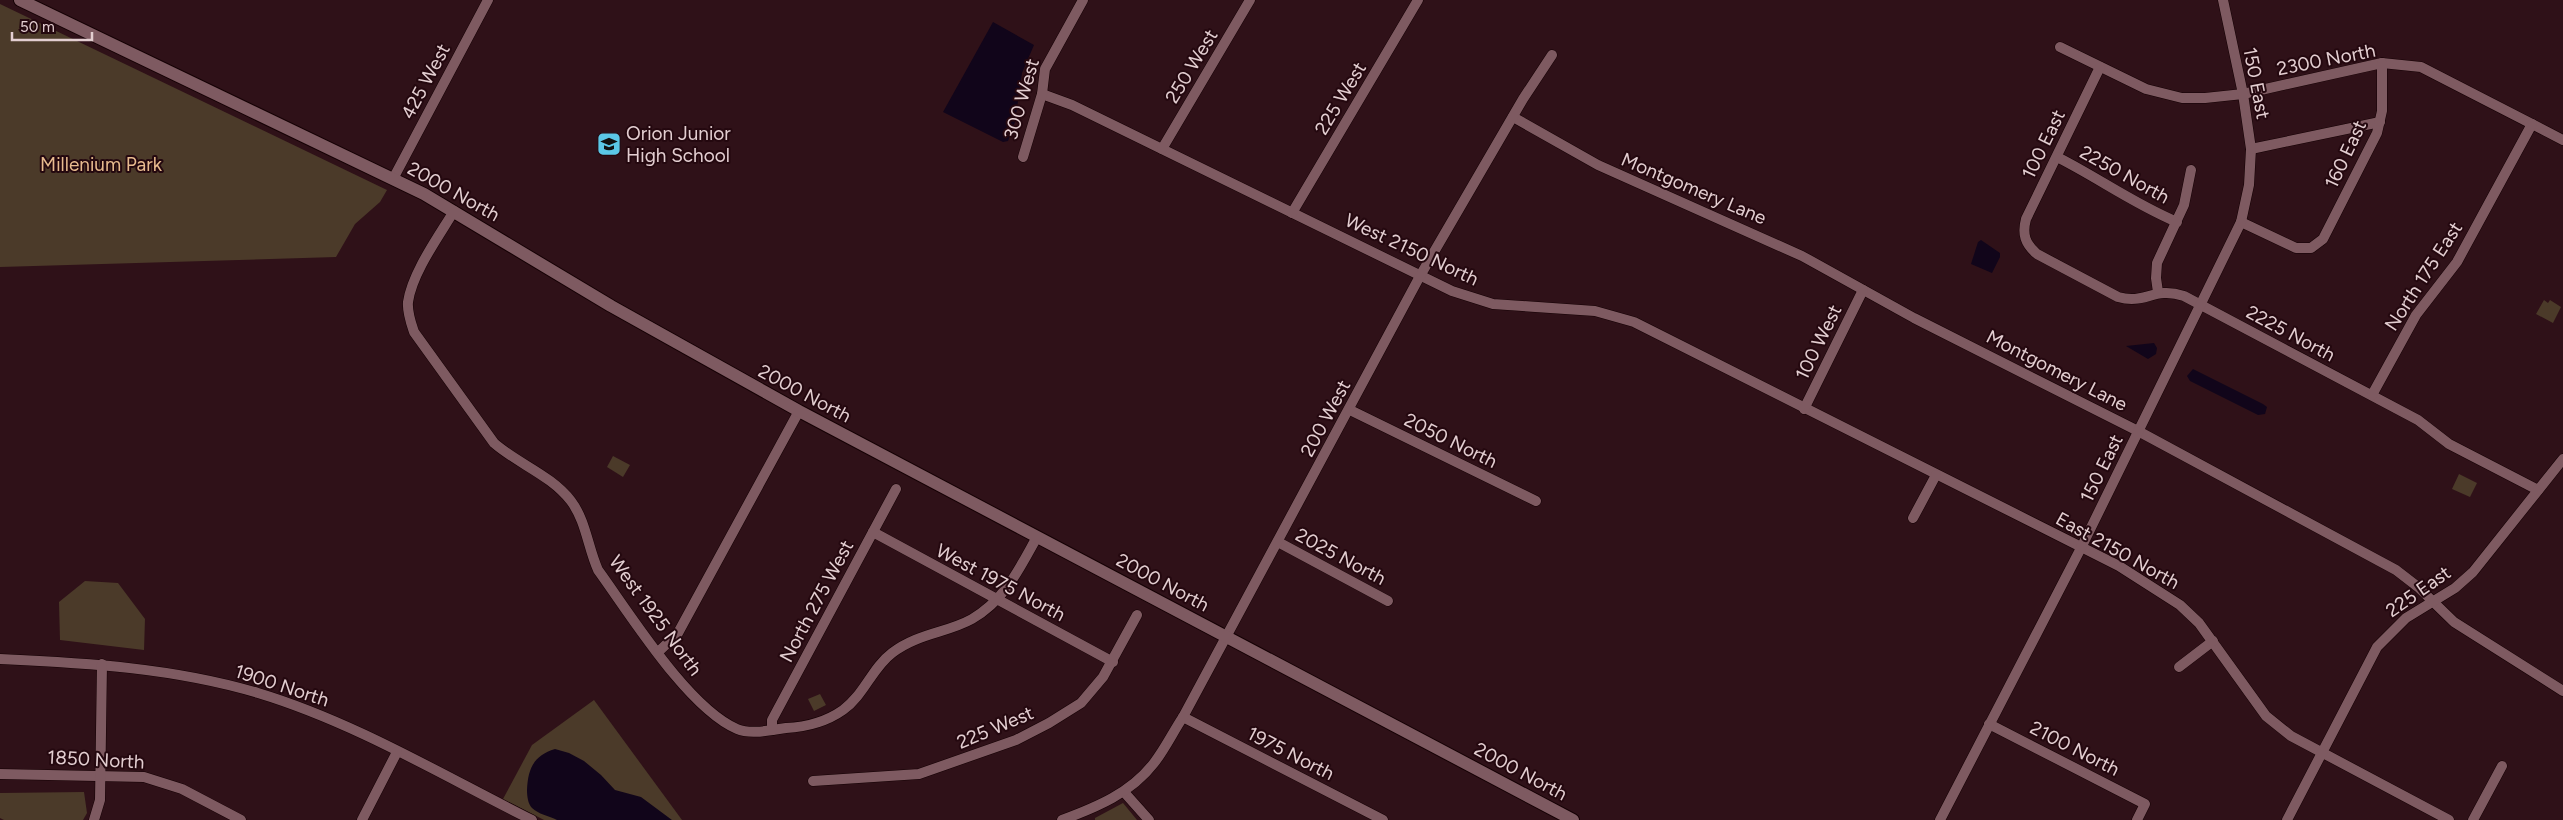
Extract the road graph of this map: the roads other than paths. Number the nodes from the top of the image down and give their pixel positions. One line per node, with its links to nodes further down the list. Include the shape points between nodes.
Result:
1 (20, 0): 22 (street, 2000 North)
2 (1083, 0): 11 (street, 300 West, via 1045,69)
3 (1250, 0): 17 (street, 250 West)
4 (1418, 0): 24 (street, 225 West)
5 (2223, 0): 12 (street, 150 East)
6 (484, 1): 22 (street, 425 West)
7 (2060, 47): 10 (street, 2300 North)
8 (1552, 55): 13 (street, 200 West)
9 (2382, 63): 12 (street, 2300 North); 14 (street, 160 East); 15 (street, 2300 North, via 2421,67)
10 (2100, 67): 12 (street, 2300 North, via 2146,89 2182,98); 20 (street, 100 East)
11 (1042, 94): 17 (street, West 2150 North); 19 (street, 300 West)
12 (2243, 94): 18 (street, 150 East)
13 (1513, 117): 27 (street, 200 West); 28 (street, Montgomery Lane, via 1598,165 1776,243)
14 (2380, 122): 18 (street); 26 (street, 160 East, via 2374,143 2323,239 2311,248 2296,248)
15 (2532, 124): 16 (street, 2300 North); 31 (street, North 175 East, via 2457,262 2416,314)
16 (2563, 140)
17 (1162, 149): 24 (street, West 2150 North)
18 (2251, 149): 26 (street, 150 East, via 2249,185)
19 (1023, 157)
20 (2056, 157): 25 (street, 2250 North); 29 (street, 100 East, via 2026,219 2024,238 2029,248 2118,298 2140,300)
21 (2191, 170): 25 (street, via 2189,186)
22 (393, 179): 23 (street, 2000 North)
23 (454, 211): 34 (street, 2000 North, via 611,306); 52 (street, West 1925 North, via 412,284 408,303 414,332 494,442 552,483 572,502 582,521 598,570)
24 (1292, 213): 27 (street, West 2150 North)
25 (2176, 222): 29 (street, via 2157,262)
26 (2241, 222): 30 (street, 150 East)
27 (1420, 276): 32 (street, West 2150 North, via 1452,291 1493,304 1596,311 1634,322); 33 (street, 200 West)
28 (1863, 290): 32 (street, 100 West); 35 (street, Montgomery Lane)
29 (2158, 292): 30 (street, 2225 North, via 2171,292)
30 (2200, 305): 31 (street, 2225 North); 35 (street, 150 East)
31 (2372, 395): 39 (street, 2225 North, via 2418,420 2449,444)
32 (1804, 409): 37 (street, East 2150 North)
33 (1350, 410): 40 (street, 2050 North); 44 (street, 200 West)
34 (799, 411): 43 (street, 2000 North); 52 (street, via 678,633)
35 (2138, 431): 45 (street, 150 East); 48 (street, Montgomery Lane, via 2396,570)
36 (2563, 459): 39 (street, 225 East)
37 (1936, 474): 41 (street); 45 (street, East 2150 North)
38 (896, 489): 42 (street, North 275 West)
39 (2538, 490): 48 (street, 225 East, via 2477,568 2455,588)
40 (1536, 502)
41 (1913, 518)
42 (873, 532): 46 (street, West 1975 North); 60 (street, North 275 West, via 772,720)
43 (1037, 537): 46 (street, West 1925 North); 50 (street, 2000 North)
44 (1278, 542): 47 (street, 2025 North); 50 (street, 200 West)
45 (2081, 548): 51 (street, East 2150 North, via 2119,566 2180,605); 59 (street, 150 East)
46 (998, 600): 54 (street, West 1975 North); 60 (street, West 1925 North, via 972,619 925,634 898,649 842,710 802,727)
47 (1388, 600)
48 (2432, 602): 57 (street, Montgomery Lane, via 2454,622); 62 (street, 225 East, via 2395,627 2377,647)
49 (1137, 615): 54 (street, 225 West)
50 (1226, 636): 58 (street, 200 West); 68 (street, 2000 North)
51 (2213, 641): 56 (street); 62 (street, East 2150 North, via 2266,716 2291,736)
52 (658, 652): 60 (street, West 1925 North, via 677,679 722,721 739,730)
53 (0, 659): 55 (street, 1900 North)
54 (1112, 662): 66 (street, 225 West, via 1081,703 1016,740 919,774)
55 (102, 664): 61 (street, 1900 North, via 173,674 259,694 330,719); 65 (street)
56 (2179, 668)
57 (2563, 691)
58 (1183, 716): 67 (street, 200 West, via 1154,764); 75 (street, 1975 North)
59 (1988, 724): 77 (street, 150 East); 78 (street, 2100 North, via 2145,804)
60 (772, 730)
61 (397, 752): 71 (street); 72 (street, 1900 North)
62 (2322, 752): 79 (street, 225 East); 80 (street, East 2150 North)
63 (2502, 766): 81 (street)
64 (0, 774): 65 (street, 1850 North)
65 (101, 775): 69 (street, via 100,800); 70 (street, 1850 North, via 144,777 163,782)
66 (814, 781)
67 (1124, 792): 73 (street, via 1100,806); 74 (street)
68 (1555, 816): 76 (street, 2000 North)
69 (94, 820)
70 (242, 820)
71 (362, 820)
72 (532, 820)
73 (1062, 820)
74 (1149, 820)
75 (1383, 820)
76 (1573, 820)
77 (1940, 820)
78 (2137, 820)
79 (2287, 820)
80 (2449, 820)
81 (2473, 820)

